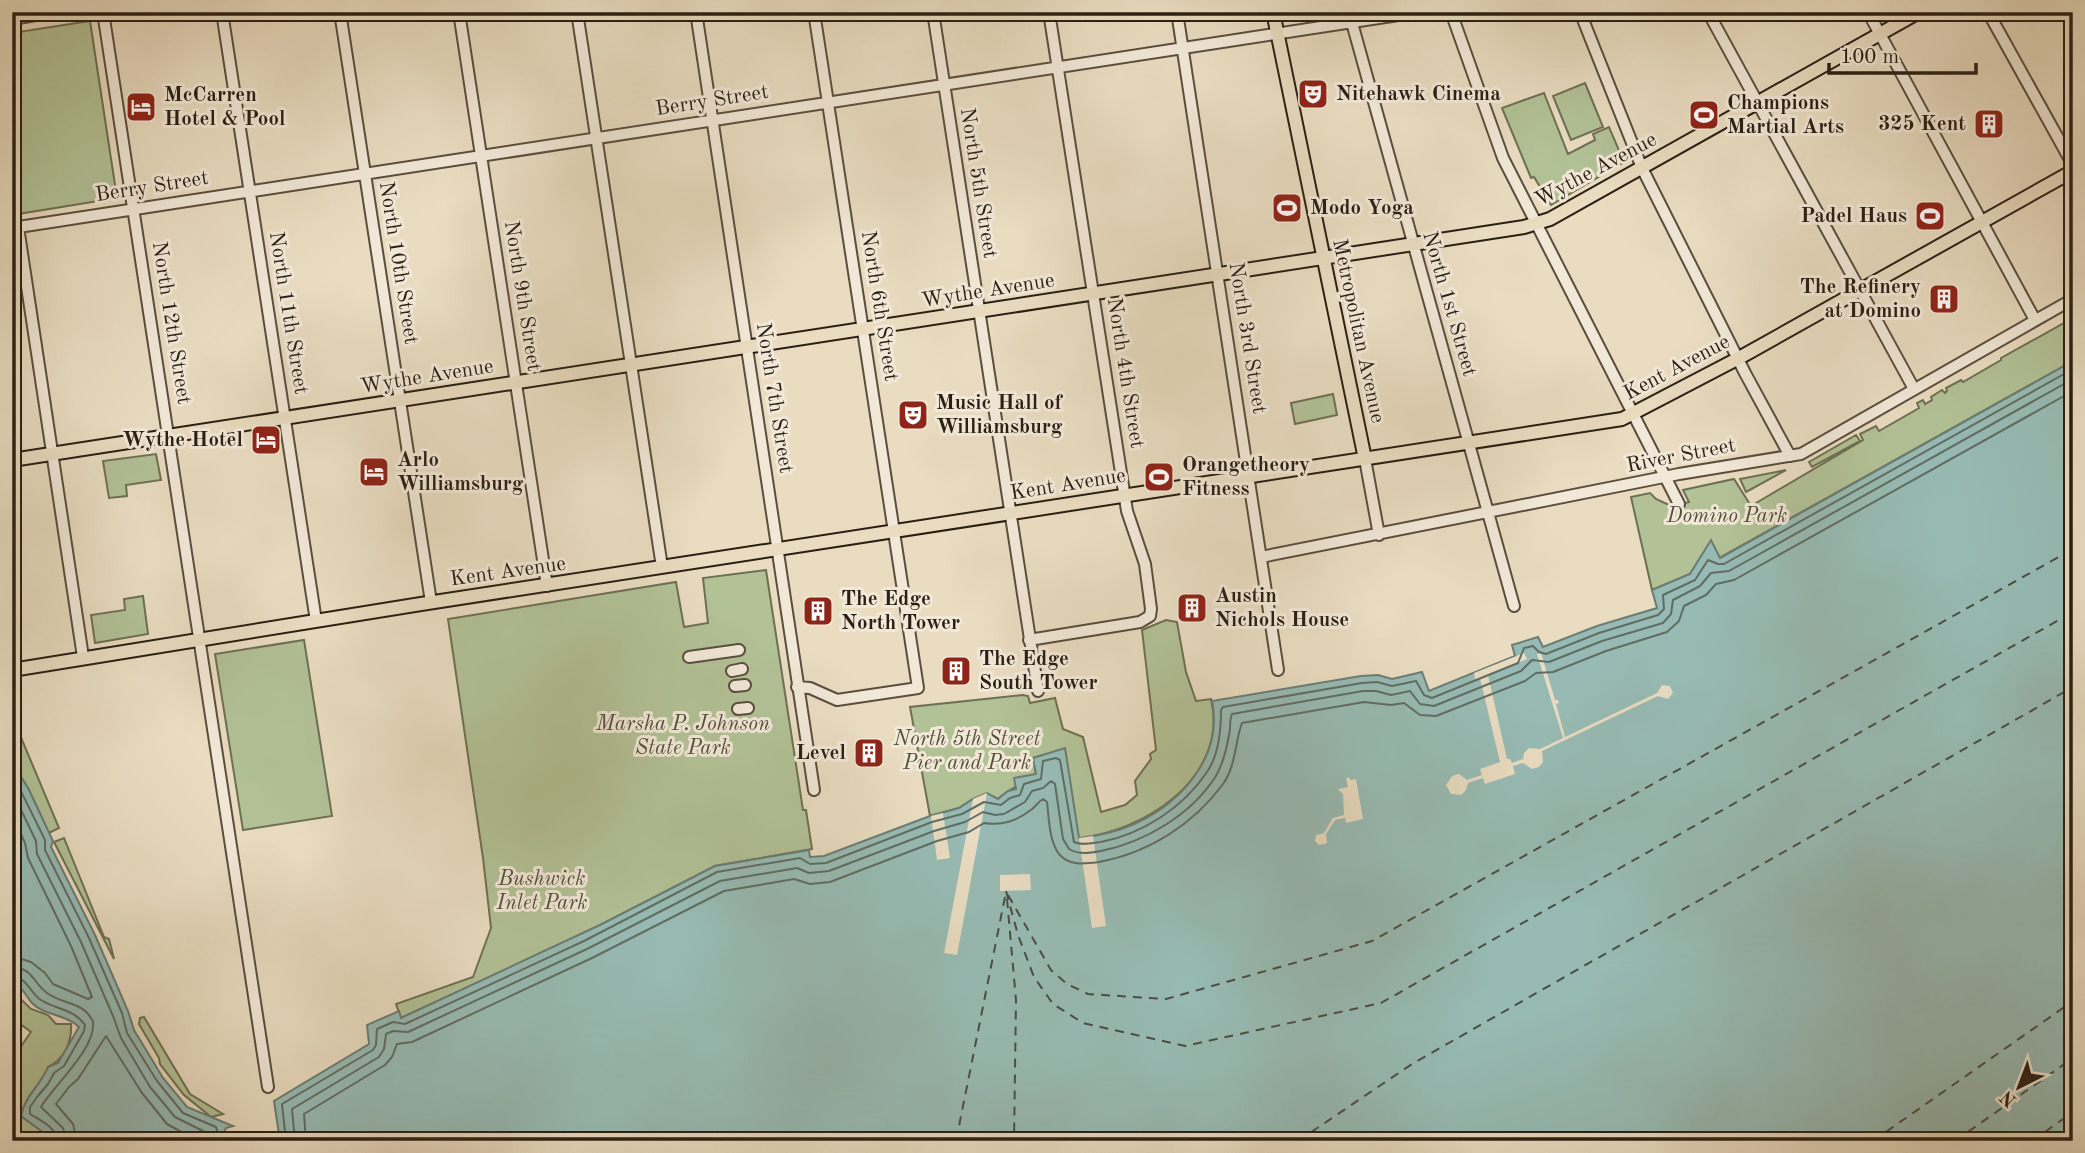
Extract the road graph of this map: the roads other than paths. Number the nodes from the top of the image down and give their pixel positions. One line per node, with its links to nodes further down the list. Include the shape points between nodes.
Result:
1 (54, 12): 21 (street)
2 (103, 12): 37 (street, North 12th Street)
3 (222, 12): 36 (street, North 11th Street)
4 (340, 12): 35 (street, North 10th Street)
5 (459, 12): 31 (street, North 9th Street)
6 (577, 12): 30 (street)
7 (696, 12): 29 (street, North 7th Street)
8 (814, 12): 27 (street, North 6th Street)
9 (933, 12): 26 (street, North 5th Street)
10 (1049, 12): 25 (street, North 4th Street)
11 (1178, 12): 24 (street, North 3rd Street)
12 (1273, 12): 22 (main road, Metropolitan Avenue)
13 (1418, 12): 20 (street, Berry Street)
14 (1451, 12): 38 (street, via 1503,159)
15 (1580, 12): 33 (street)
16 (1708, 12): 28 (street)
17 (1868, 12): 23 (street)
18 (1919, 12): 23 (main road, Wythe Avenue)
19 (1988, 12): 32 (street)
20 (1350, 17): 22 (street, Berry Street); 41 (street, North 1st Street)
21 (12, 19)
22 (1278, 33): 24 (street, Berry Street); 42 (main road, Metropolitan Avenue)
23 (1880, 35): 28 (main road, Wythe Avenue); 39 (street)
24 (1183, 48): 25 (street, Berry Street); 43 (street, North 3rd Street)
25 (1057, 67): 26 (street, Berry Street); 45 (street, North 4th Street)
26 (944, 85): 27 (street, Berry Street); 47 (street, North 5th Street)
27 (828, 103): 29 (street, Berry Street); 49 (street, North 6th Street)
28 (1758, 103): 33 (main road, Wythe Avenue); 44 (street)
29 (712, 121): 30 (street, Berry Street); 50 (street, North 7th Street)
30 (596, 139): 31 (street, Berry Street); 52 (street)
31 (481, 156): 35 (street, Berry Street); 53 (street, North 9th Street)
32 (2073, 165)
33 (1642, 168): 38 (main road, Wythe Avenue); 51 (street)
34 (2073, 171): 39 (main road, Kent Avenue)
35 (365, 174): 36 (street, Berry Street); 55 (street, North 10th Street)
36 (249, 191): 37 (street, Berry Street); 57 (street, North 11th Street)
37 (134, 209): 40 (street, Berry Street); 58 (street, North 12th Street)
38 (1537, 223): 41 (main road, Wythe Avenue); 56 (street)
39 (1981, 223): 44 (main road, Kent Avenue); 48 (street)
40 (15, 227): 60 (street)
41 (1412, 244): 42 (main road, Wythe Avenue); 59 (street, North 1st Street)
42 (1324, 258): 43 (main road, Wythe Avenue); 63 (main road, Metropolitan Avenue)
43 (1218, 275): 45 (main road, Wythe Avenue); 64 (street, North 3rd Street)
44 (1859, 291): 51 (main road, Kent Avenue); 54 (street)
45 (1092, 294): 47 (main road, Wythe Avenue); 66 (street, North 4th Street)
46 (2073, 299): 48 (street, River Street)
47 (978, 312): 49 (main road, Wythe Avenue); 69 (street, North 5th Street)
48 (2035, 320): 54 (street, River Street)
49 (863, 330): 50 (main road, Wythe Avenue); 70 (street, North 6th Street)
50 (747, 348): 52 (main road, Wythe Avenue); 72 (street, North 7th Street)
51 (1738, 358): 56 (main road, Kent Avenue); 61 (street)
52 (631, 366): 53 (main road, Wythe Avenue); 74 (street)
53 (515, 383): 55 (main road, Wythe Avenue); 75 (street, North 9th Street)
54 (1914, 389): 61 (street, River Street)
55 (399, 401): 57 (main road, Wythe Avenue); 76 (street, North 10th Street)
56 (1634, 414): 59 (main road, Kent Avenue); 65 (street)
57 (285, 418): 58 (main road, Wythe Avenue); 78 (street, North 11th Street)
58 (169, 436): 60 (main road, Wythe Avenue); 79 (street, North 12th Street)
59 (1468, 443): 63 (main road, Kent Avenue); 68 (street, North 1st Street)
60 (52, 454): 62 (main road, Wythe Avenue); 82 (street)
61 (1790, 456): 65 (street, River Street)
62 (12, 460)
63 (1365, 460): 64 (main road, Kent Avenue); 71 (street, Metropolitan Avenue)
64 (1249, 476): 66 (main road, Kent Avenue); 73 (street, North 3rd Street)
65 (1666, 478): 67 (street); 68 (street, River Street)
66 (1125, 496): 69 (main road, Kent Avenue); 80 (street, North 4th Street, via 1145,564 1150,616 1133,624)
67 (1679, 503)
68 (1488, 513): 71 (street, River Street); 77 (street, North 1st Street)
69 (1010, 514): 70 (main road, Kent Avenue); 80 (street, North 5th Street)
70 (893, 531): 72 (main road, Kent Avenue); 86 (street, North 6th Street, via 918,688 837,700)
71 (1379, 535): 73 (street, River Street)
72 (777, 550): 74 (main road, Kent Avenue); 86 (street, North 7th Street)
73 (1261, 557): 85 (street, North 3rd Street)
74 (662, 567): 75 (main road, Kent Avenue)
75 (547, 586): 76 (main road, Kent Avenue)
76 (431, 602): 78 (main road, Kent Avenue)
77 (1514, 606)
78 (316, 621): 79 (main road, Kent Avenue)
79 (200, 639): 82 (main road, Kent Avenue); 89 (street, North 12th Street)
80 (1029, 640): 87 (street, North 5th Street)
81 (739, 650): 83 (street)
82 (83, 657): 84 (main road, Kent Avenue)
83 (689, 657)
84 (12, 670)
85 (1278, 670)
86 (797, 687): 88 (street, North 7th Street)
87 (1038, 691)
88 (814, 790)
89 (268, 1087)

